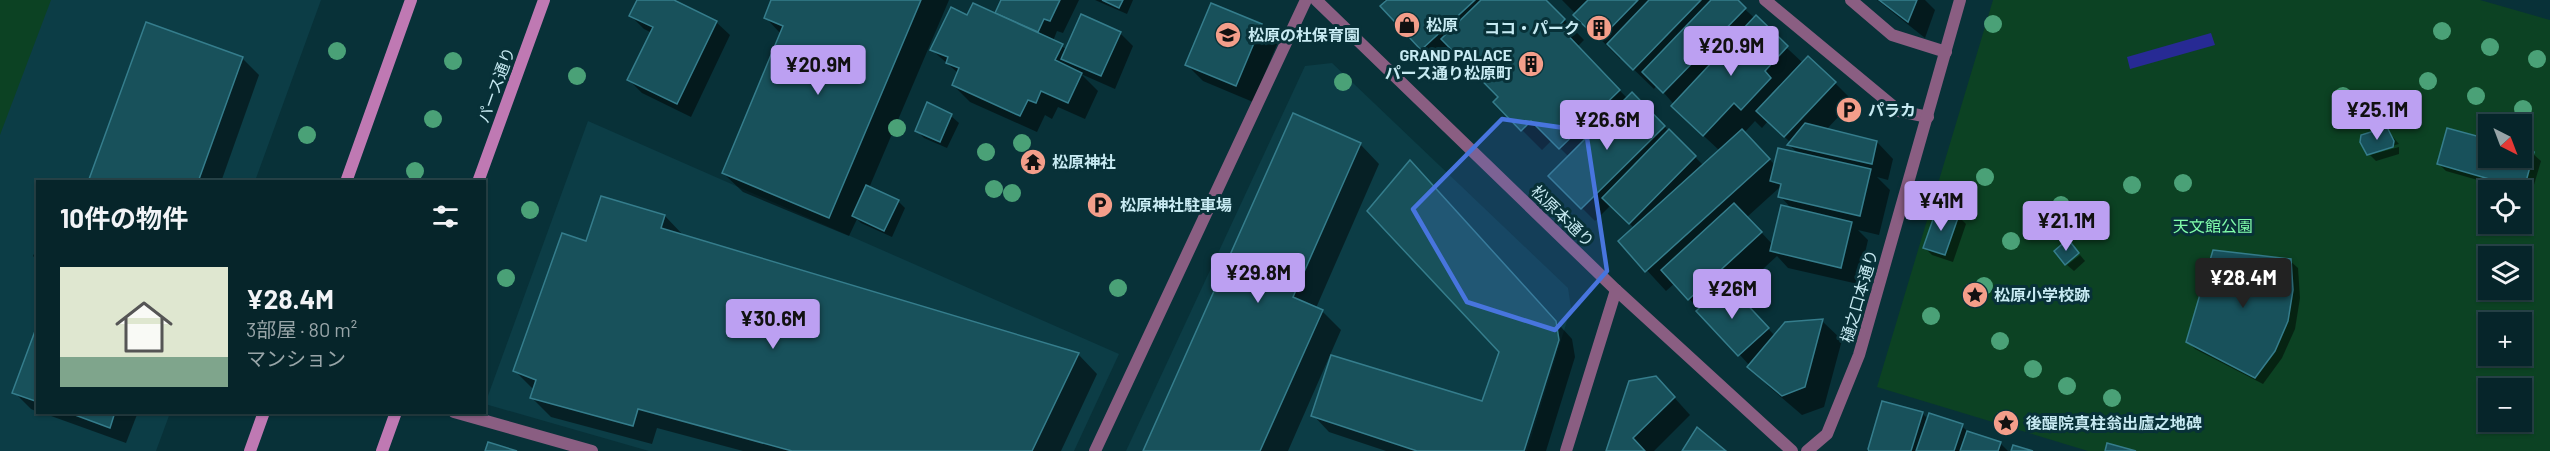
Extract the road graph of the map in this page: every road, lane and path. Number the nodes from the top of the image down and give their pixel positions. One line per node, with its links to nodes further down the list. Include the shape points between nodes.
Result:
1 (411, 0): 10 (street)
2 (544, 0): 11 (street, パース通り)
3 (1306, 0): 19 (street)
4 (1316, 0): 12 (street, 松原本通り)
5 (1765, 0): 9 (street, via 1899,111)
6 (1851, 0): 8 (street, via 1892,35)
7 (1960, 0): 8 (street, 樋之口本通り)
8 (1946, 52): 9 (street, 樋之口本通り)
9 (1928, 117): 22 (street, 樋之口本通り, via 1859,355 1827,434)
10 (347, 180)
11 (479, 180)
12 (1616, 290): 20 (street); 21 (street, 松原本通り)
13 (263, 414): 16 (street)
14 (395, 414): 17 (street)
15 (461, 414): 18 (street)
16 (250, 451)
17 (382, 451)
18 (592, 451)
19 (1095, 451)
20 (1566, 451)
21 (1792, 451)
22 (1807, 451)

